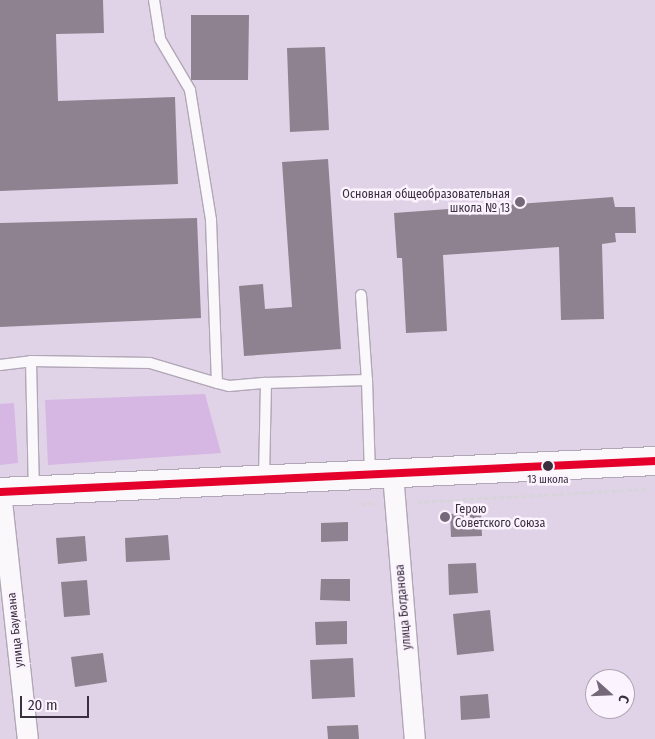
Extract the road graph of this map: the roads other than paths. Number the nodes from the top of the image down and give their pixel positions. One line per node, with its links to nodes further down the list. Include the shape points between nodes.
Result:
1 (154, 0): 6 (lane, via 160,39 190,90 211,220)
2 (361, 295): 5 (lane)
3 (31, 361): 4 (lane); 6 (lane, via 150,363); 11 (lane)
4 (0, 364)
5 (367, 380): 7 (lane); 9 (lane)
6 (217, 383): 7 (lane, via 229,386)
7 (266, 383): 10 (lane)
8 (655, 461): 9 (main road)
9 (382, 474): 10 (main road); 14 (street, улица Богданова, via 395,503)
10 (264, 479): 11 (main road)
11 (34, 490): 12 (main road)
12 (0, 492): 13 (street, улица Баумана)
13 (28, 739)
14 (415, 739)

